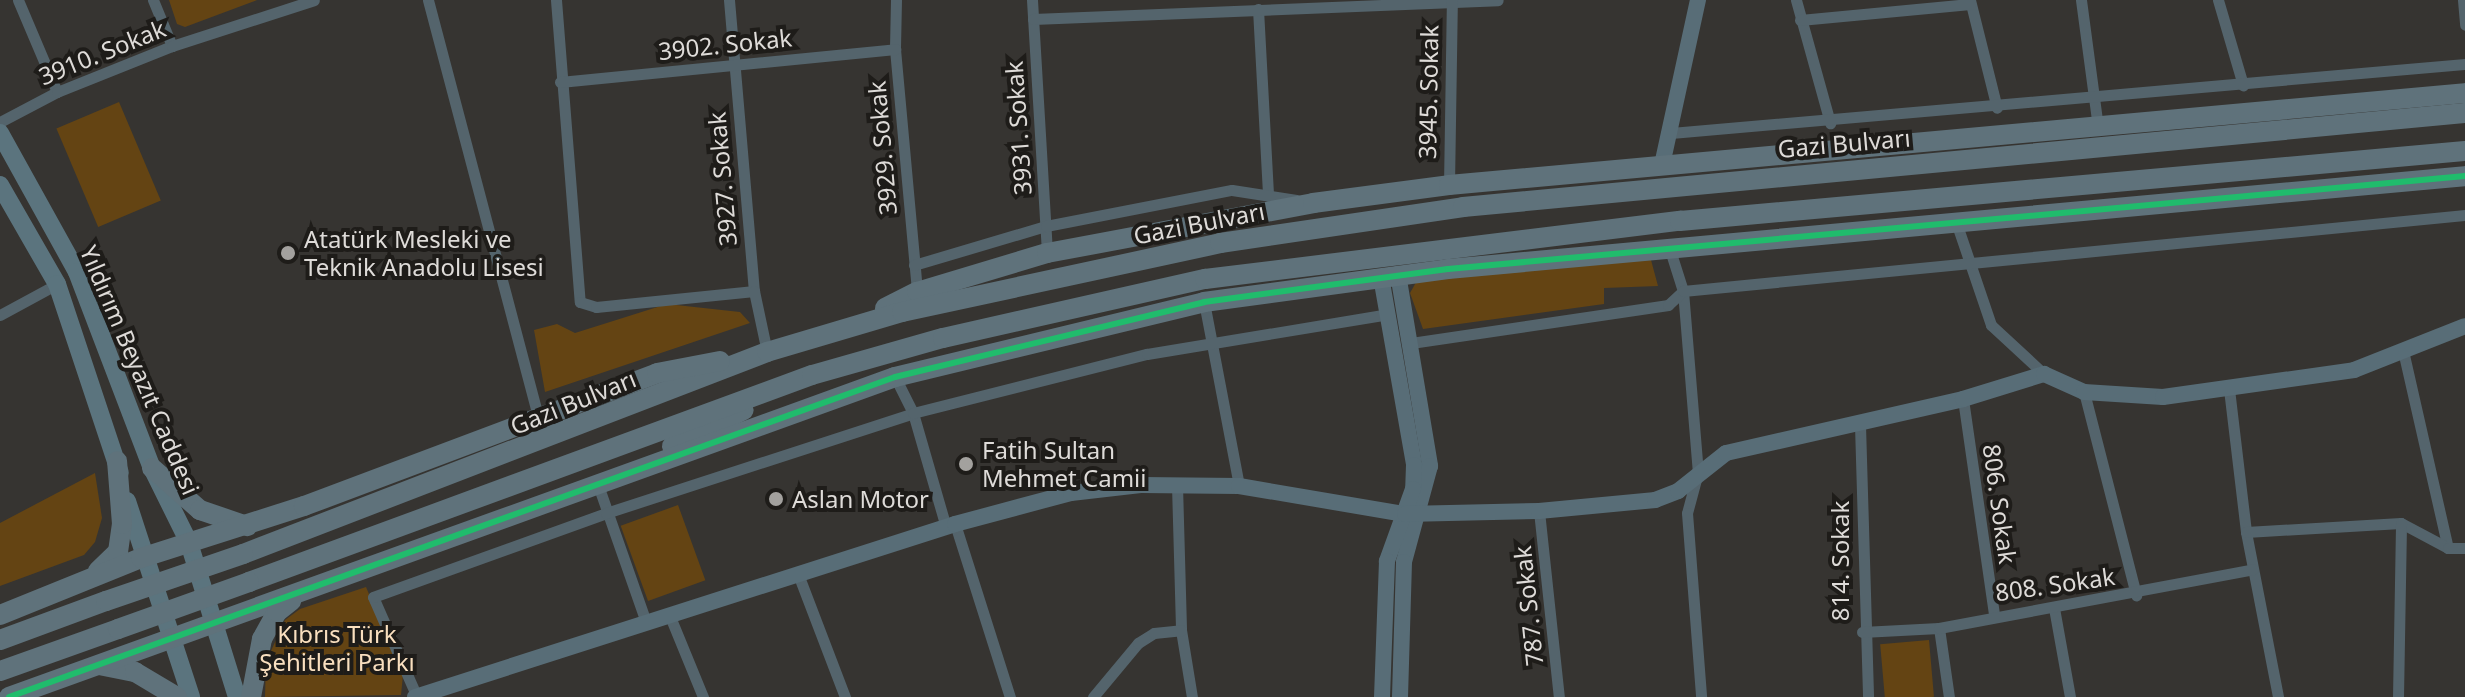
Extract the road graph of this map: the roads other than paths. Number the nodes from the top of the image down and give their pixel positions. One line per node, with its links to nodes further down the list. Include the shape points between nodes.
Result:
1 (18, 0): 31 (street)
2 (153, 0): 25 (street)
3 (314, 0): 17 (street, 3910. Sokak)
4 (428, 0): 76 (street)
5 (556, 0): 29 (street)
6 (729, 0): 28 (street, 3927. Sokak)
7 (896, 0): 26 (street, 3929. Sokak)
8 (1032, 0): 22 (street, 3931. Sokak)
9 (1157, 0): 21 (street)
10 (1498, 0): 16 (street)
11 (1698, 0): 40 (street)
12 (1796, 0): 23 (street)
13 (2081, 0): 33 (street)
14 (2218, 0): 30 (street)
15 (2463, 0): 24 (street)
16 (1452, 1): 19 (street); 45 (street, 3945. Sokak)
17 (301, 2): 25 (street, 3910. Sokak)
18 (1970, 2): 23 (street); 34 (street)
19 (1287, 3): 20 (street)
20 (1258, 9): 21 (street); 46 (street)
21 (1159, 16): 22 (street)
22 (1033, 19): 50 (street, 3931. Sokak)
23 (1800, 20): 37 (street)
24 (2465, 25)
25 (172, 46): 31 (street, 3910. Sokak)
26 (895, 49): 28 (street, 3902. Sokak); 54 (street, 3929. Sokak)
27 (2465, 64): 30 (street)
28 (734, 65): 29 (street, 3902. Sokak); 57 (street, 3927. Sokak)
29 (560, 82): 57 (street, via 580,302 596,307)
30 (2243, 85): 33 (street)
31 (57, 92): 36 (street, 3910. Sokak)
32 (2465, 93): 38 (highway)
33 (2094, 97): 34 (street); 38 (street)
34 (1997, 108): 37 (street)
35 (2465, 113): 64 (highway, Gazi Bulvarı, via 1463,207 1220,243 902,312)
36 (0, 122)
37 (1830, 123): 40 (street)
38 (2098, 127): 42 (highway)
39 (0, 133): 79 (main road, Yıldırım Beyazıt Caddesi, via 77,272)
40 (1671, 133): 42 (street)
41 (2465, 151): 70 (highway, via 1406,251 1205,279 943,338)
42 (1662, 165): 45 (highway)
43 (2465, 176): 49 (highway)
44 (0, 185): 56 (main road, Yıldırım Beyazıt Caddesi)
45 (1449, 185): 47 (highway)
46 (1268, 196): 47 (street); 50 (street, via 1232,190)
47 (1313, 203): 52 (highway)
48 (2465, 215): 53 (street)
49 (1956, 222): 51 (highway); 53 (street)
50 (1046, 226): 52 (street, 3931. Sokak); 54 (street)
51 (1670, 250): 55 (highway); 58 (street)
52 (1047, 253): 59 (highway)
53 (1968, 263): 58 (street); 69 (street, via 1991,325)
54 (914, 265): 59 (street, 3929. Sokak)
55 (1389, 275): 60 (highway); 61 (street); 66 (street)
56 (57, 284): 62 (street); 78 (main road, Yıldırım Beyazıt Caddesi)
57 (754, 291): 67 (street, 3927. Sokak)
58 (1683, 291): 66 (street, via 1668,305); 80 (street)
59 (917, 292): 64 (highway)
60 (1204, 302): 65 (street); 71 (highway)
61 (1389, 314): 65 (street); 86 (street, via 1414,465)
62 (0, 315)
63 (2465, 326): 68 (street)
64 (838, 331): 67 (highway, Gazi Bulvarı)
65 (1213, 341): 75 (street); 83 (street)
66 (1411, 343): 86 (street, via 1430,466)
67 (767, 352): 76 (highway, via 657,373); 110 (highway, Gazi Bulvarı, bridge, via 243,554)
68 (2404, 355): 72 (street, via 2354,370); 92 (street)
69 (2044, 374): 73 (street); 74 (street)
70 (812, 375): 81 (highway); 112 (highway, bridge)
71 (895, 377): 75 (street); 81 (highway)
72 (2229, 389): 73 (street, via 2163,397); 90 (street)
73 (2084, 392): 99 (street)
74 (1963, 399): 77 (street); 103 (street, 806. Sokak)
75 (913, 413): 85 (street); 89 (street)
76 (538, 415): 88 (highway)
77 (1860, 425): 80 (street, via 1726,453); 108 (street, 814. Sokak)
78 (117, 461): 94 (main road, Yıldırım Beyazıt Caddesi); 97 (highway, via 122,524 118,552 111,563)
79 (152, 468): 88 (highway, via 200,510); 91 (main road, Yıldırım Beyazıt Caddesi)
80 (1698, 472): 84 (street, via 1678,491 1655,500); 127 (street, via 1687,513)
81 (598, 485): 85 (street); 98 (highway)
82 (1177, 485): 83 (street); 89 (street, via 1071,493); 107 (street)
83 (1239, 486): 86 (street)
84 (1539, 511): 86 (street); 126 (street, 787. Sokak)
85 (606, 513): 104 (street); 118 (street, via 373,597)
86 (1412, 513): 124 (street, via 1387,561); 125 (street, via 1404,562)
87 (2401, 523): 90 (street); 92 (street); 132 (street)
88 (247, 526): 91 (highway)
89 (951, 526): 96 (street); 121 (street)
90 (2246, 532): 95 (street)
91 (189, 543): 94 (highway); 105 (main road, Yıldırım Beyazıt Caddesi)
92 (2448, 548): 93 (street)
93 (2465, 548)
94 (140, 556): 97 (highway); 109 (main road, Yıldırım Beyazıt Caddesi)
95 (2253, 569): 99 (street, 808. Sokak); 131 (street)
96 (798, 574): 101 (street); 120 (street)
97 (74, 586): 102 (highway)
98 (300, 594): 105 (highway); 117 (highway, via 277,612 262,639)
99 (2136, 595): 100 (street, 808. Sokak)
100 (2054, 608): 103 (street, 808. Sokak); 130 (street)
101 (669, 614): 104 (street); 119 (street)
102 (0, 615)
103 (1994, 615): 106 (street, 808. Sokak)
104 (646, 622): 118 (street)
105 (215, 624): 109 (highway); 116 (main road, Yıldırım Beyazıt Caddesi)
106 (1939, 628): 108 (street, 808. Sokak); 129 (street)
107 (1181, 630): 122 (street, via 1154,633 1138,643); 123 (street)
108 (1862, 632): 128 (street, 814. Sokak)
109 (169, 638): 111 (highway); 115 (main road, Yıldırım Beyazıt Caddesi)
110 (0, 640)
111 (95, 665): 113 (highway); 114 (highway, via 135,672)
112 (0, 671)
113 (9, 697)
114 (177, 697)
115 (191, 697)
116 (237, 697)
117 (251, 697)
118 (416, 697)
119 (703, 697)
120 (845, 697)
121 (1010, 697)
122 (1093, 697)
123 (1192, 697)
124 (1382, 697)
125 (1400, 697)
126 (1559, 697)
127 (1701, 697)
128 (1868, 697)
129 (1949, 697)
130 (2070, 697)
131 (2278, 697)
132 (2398, 697)

